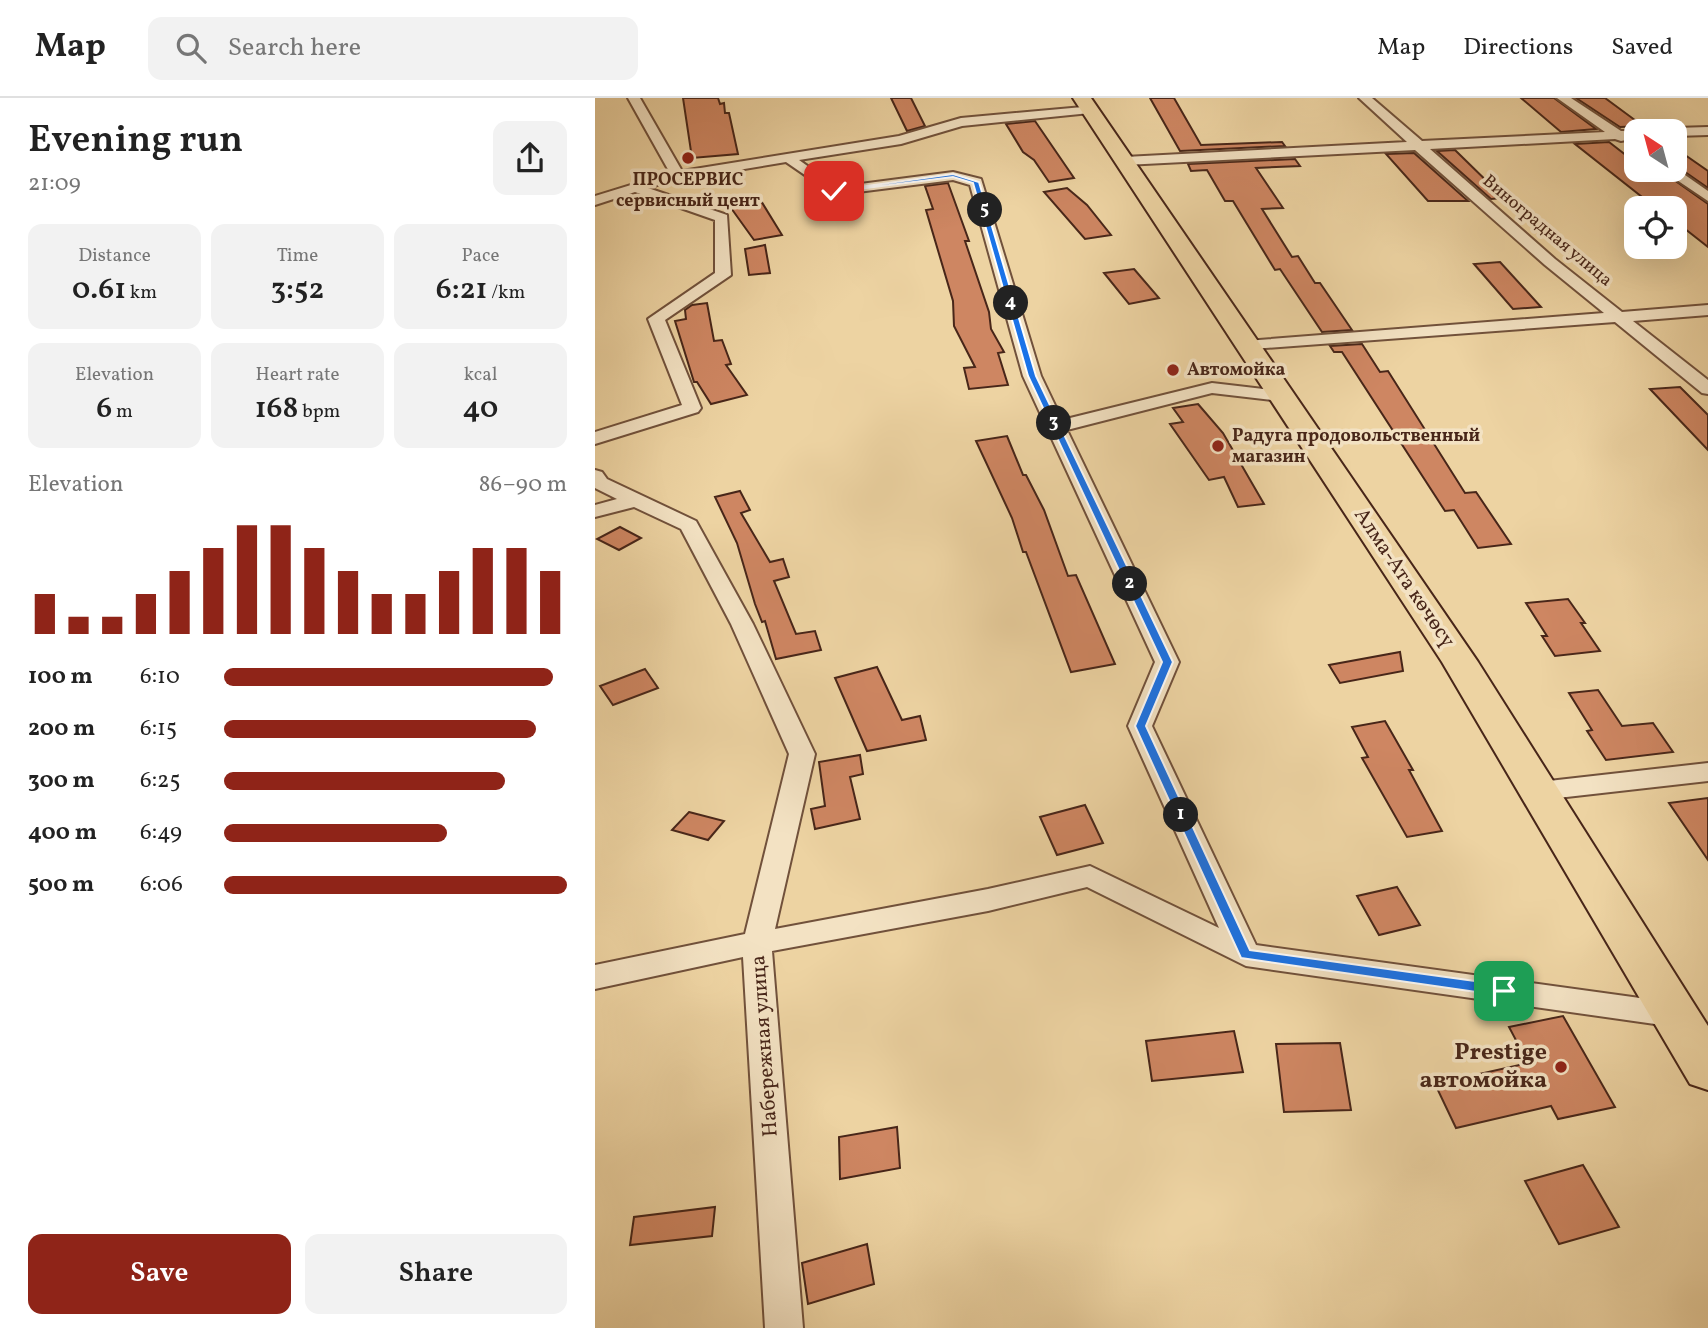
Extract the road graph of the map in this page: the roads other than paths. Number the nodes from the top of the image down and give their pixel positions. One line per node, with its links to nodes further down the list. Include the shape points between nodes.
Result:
1 (634, 98): 13 (street)
2 (1365, 98): 10 (street, Виноградная улица)
3 (1563, 98): 7 (street)
4 (1086, 104): 11 (street, via 961,122 901,140); 12 (highway, Алма-Ата көчөсү)
5 (1708, 131): 6 (street)
6 (1687, 132)
7 (1618, 135): 8 (street); 9 (street); 10 (street)
8 (1624, 135)
9 (1624, 139)
10 (1420, 147): 12 (street); 19 (street, Виноградная улица)
11 (788, 158): 13 (street); 23 (street, via 834,191 953,176 976,182 1032,376)
12 (1125, 161): 20 (highway, Алма-Ата көчөсү)
13 (678, 176): 15 (street)
14 (1686, 182): 16 (street)
15 (636, 188): 17 (street); 24 (street, via 722,218 723,275 656,319 692,408)
16 (1708, 197)
17 (595, 201)
18 (1708, 310): 19 (street)
19 (1618, 316): 20 (street); 21 (street, Виноградная улица)
20 (1246, 346): 22 (highway, Алма-Ата көчөсү)
21 (1708, 389)
22 (1280, 396): 23 (street, via 1212,388); 29 (highway, Алма-Ата көчөсү, via 1461,662)
23 (1056, 427): 31 (street, via 1167,662 1140,726)
24 (595, 438)
25 (595, 476): 26 (street, Набережная улица, via 600,483)
26 (636, 500): 27 (street); 30 (street, Набережная улица, via 689,525 742,624 802,754)
27 (595, 511)
28 (1708, 772): 29 (street)
29 (1540, 791): 33 (highway, Алма-Ата көчөсү)
30 (757, 943): 31 (street, via 1090,876); 32 (street); 35 (street, Набережная улица)
31 (1245, 954): 33 (street)
32 (595, 977)
33 (1676, 1015): 34 (highway, Алма-Ата көчөсү)
34 (1708, 1069)
35 (783, 1328)

